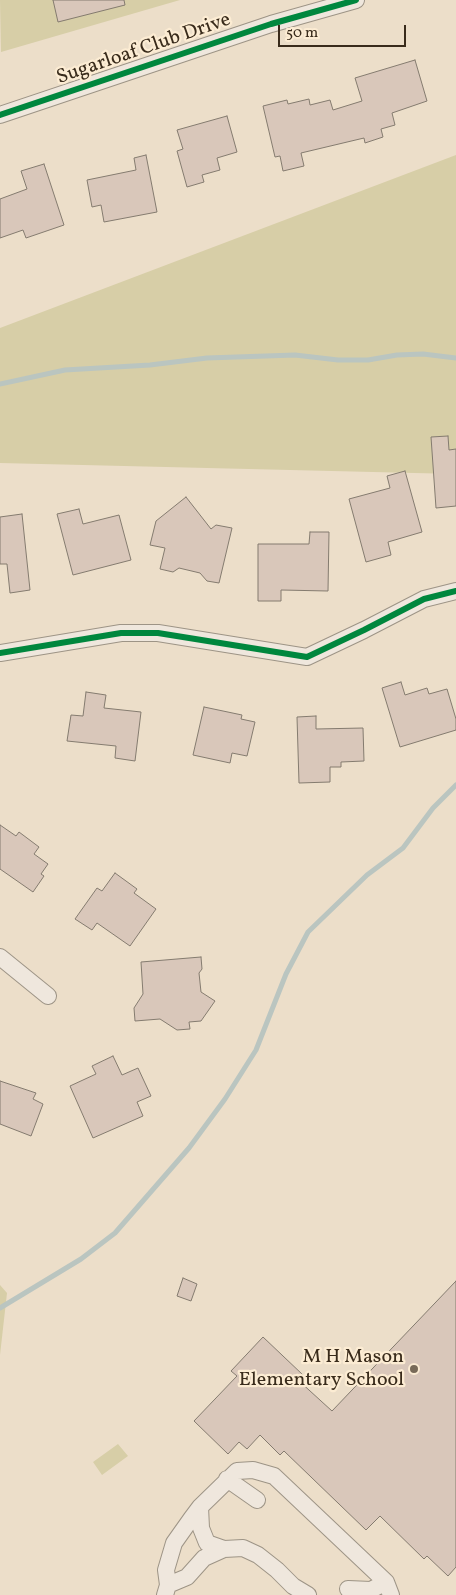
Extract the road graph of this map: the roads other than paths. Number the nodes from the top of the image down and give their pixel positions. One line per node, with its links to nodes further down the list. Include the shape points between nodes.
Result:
1 (356, 0): 2 (street, Sugarloaf Club Drive, via 271,24)
2 (0, 115)
3 (456, 591): 4 (street, via 424,599 306,657 158,633 121,634)
4 (0, 653)
5 (0, 957): 6 (street)
6 (48, 996)
7 (227, 1479): 8 (street); 9 (street); 11 (street, via 237,1471 253,1470 274,1476)
8 (257, 1500)
9 (200, 1507): 10 (street, via 202,1528 208,1543); 13 (street, via 174,1543 166,1570)
10 (224, 1550): 13 (street, via 204,1558 187,1577); 14 (street, via 243,1548 258,1555)
11 (388, 1588): 12 (street)
12 (348, 1589)
13 (167, 1590)
14 (308, 1595)

